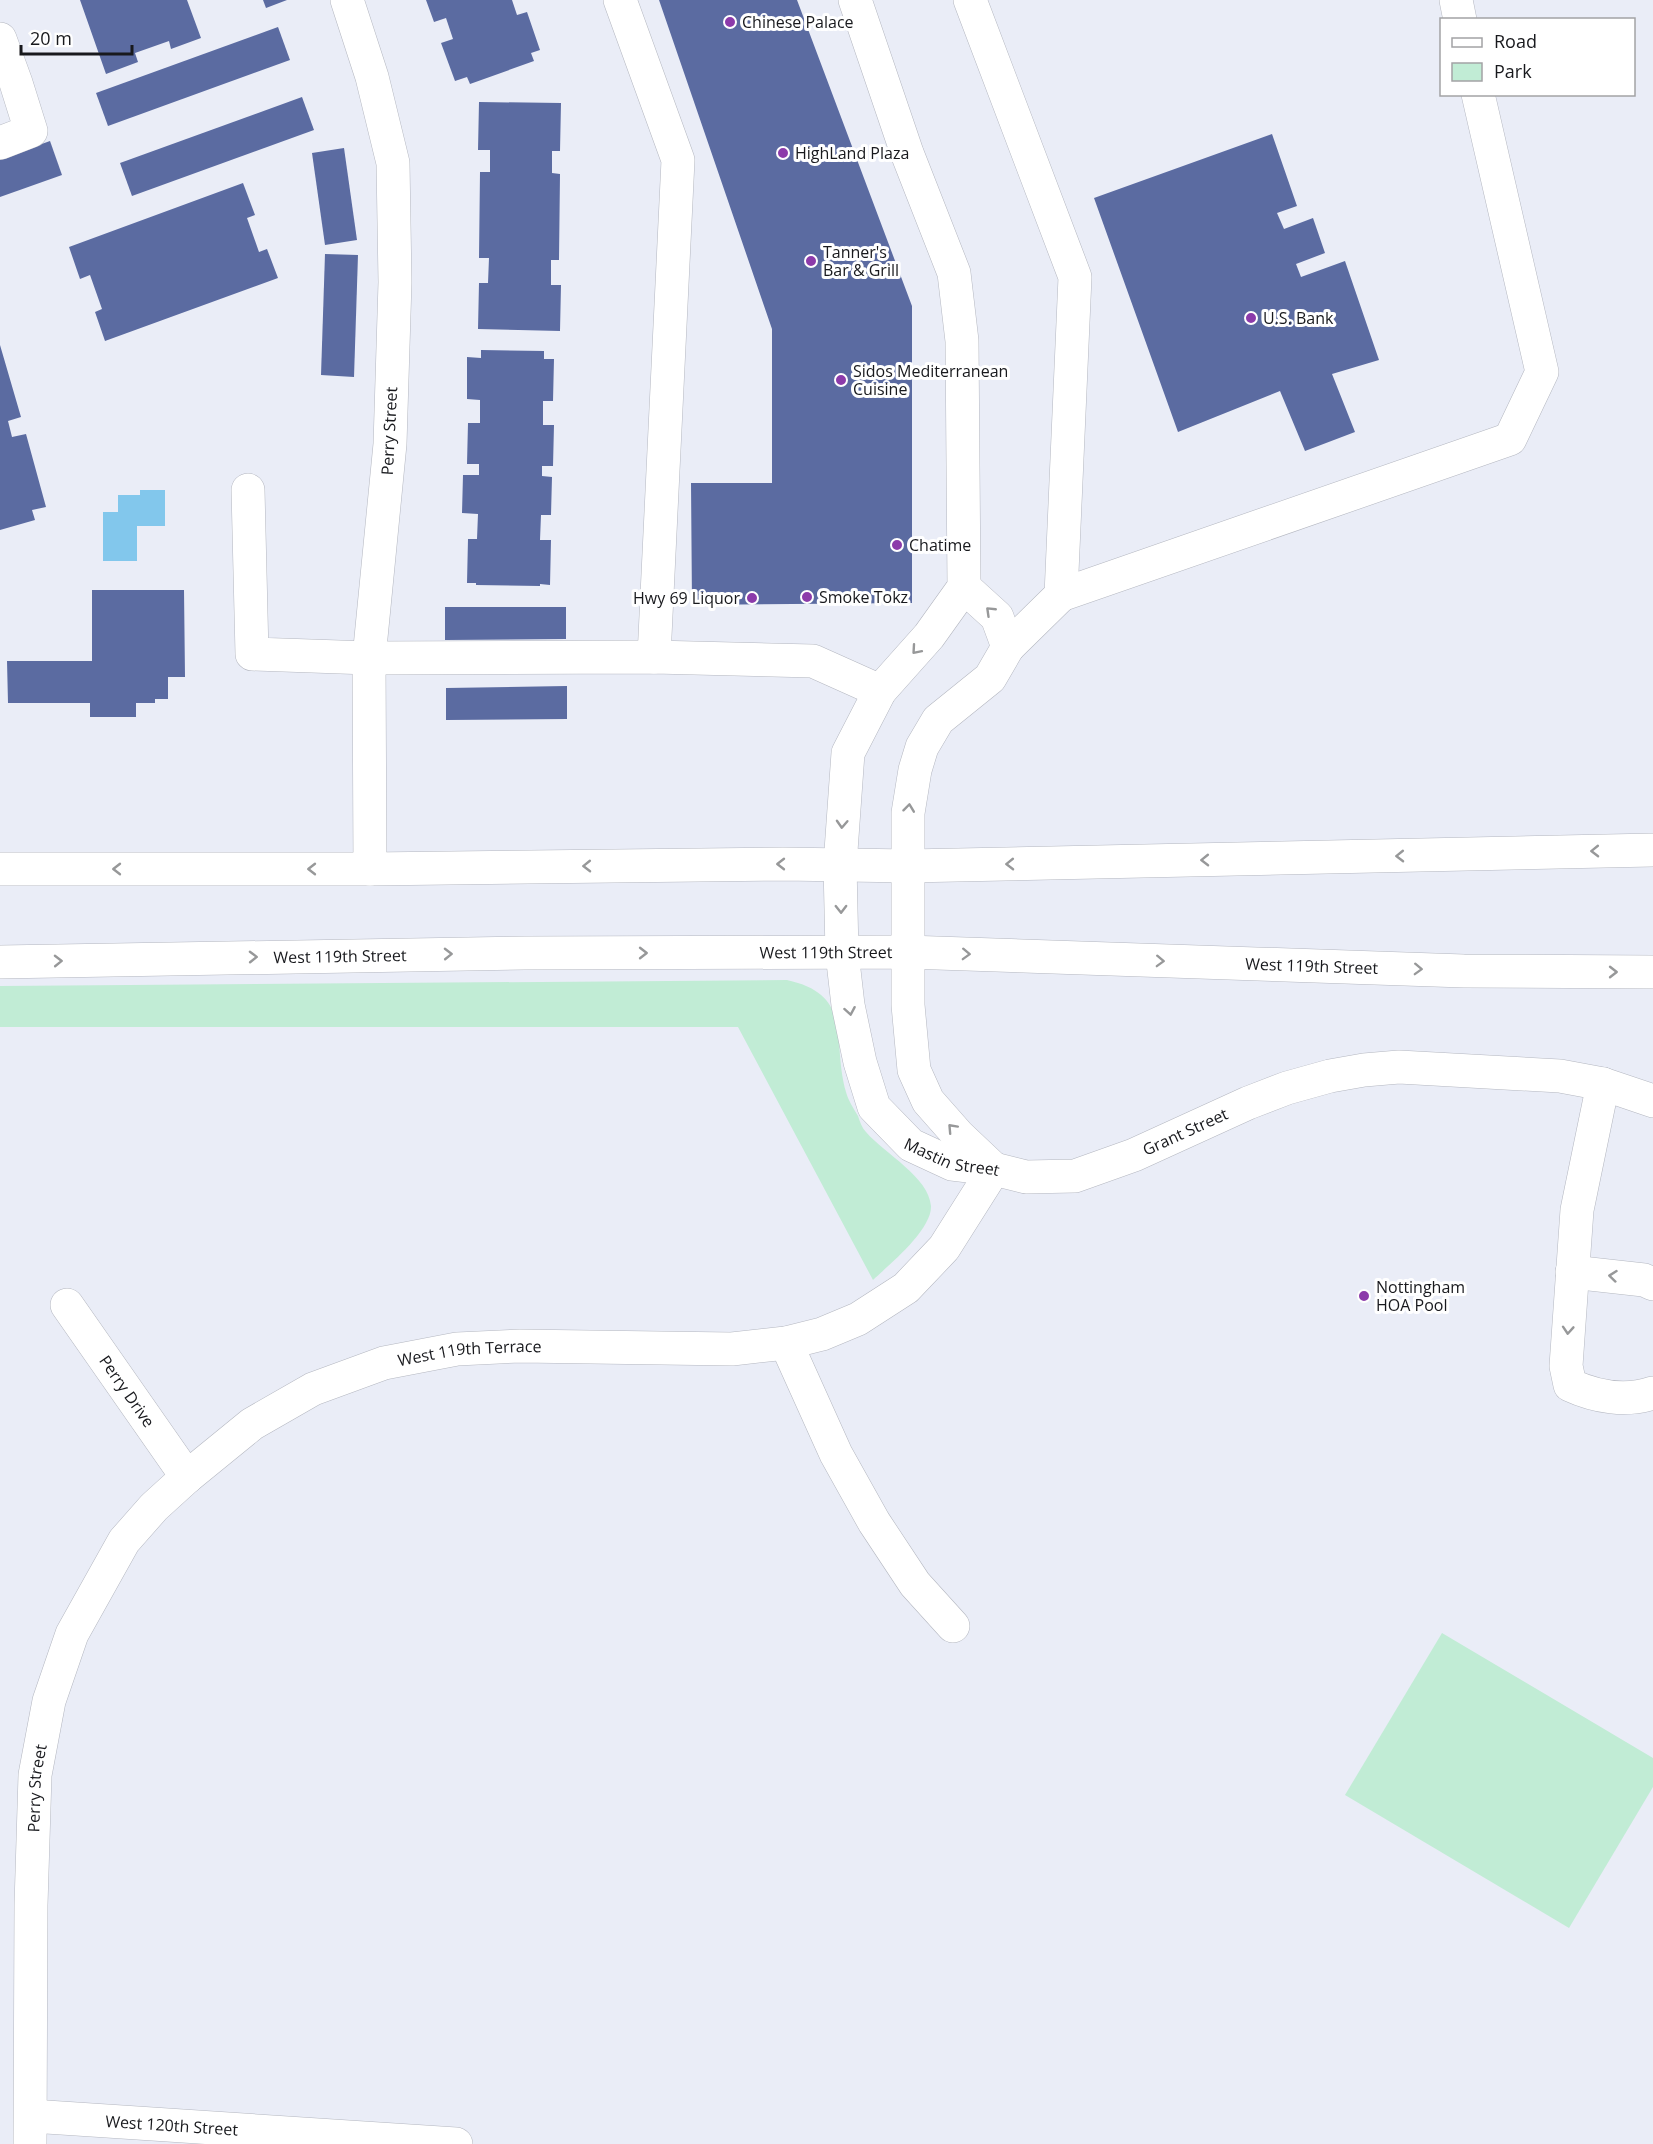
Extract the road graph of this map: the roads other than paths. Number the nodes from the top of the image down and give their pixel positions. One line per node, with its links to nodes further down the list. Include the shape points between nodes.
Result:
1 (346, 0): 15 (street, Perry Street, via 372,77 393,163 395,282 390,444)
2 (620, 0): 14 (street, via 678,160)
3 (855, 0): 11 (street, via 907,153 954,273 962,341)
4 (970, 0): 12 (street, via 1075,277)
5 (1456, 0): 6 (street)
6 (1460, 18)
7 (0, 39): 9 (street, via 31,131)
8 (1478, 96): 12 (street, via 1542,372 1510,439)
9 (0, 143)
10 (248, 489): 15 (street, via 252,654)
11 (964, 587): 13 (street, one-way to 11, via 997,617); 16 (street, Mastin Street, one-way to 16, via 929,636)
12 (1061, 595): 13 (street, Mastin Street)
13 (1008, 646): 19 (street, Mastin Street, one-way to 13, via 908,813 922,747 938,720 990,678)
14 (654, 657): 15 (street); 16 (street, via 813,661)
15 (369, 658): 20 (street, Perry Street)
16 (880, 691): 18 (street, Mastin Street, one-way to 18, via 848,753)
17 (1653, 850): 19 (street, one-way to 19)
18 (840, 866): 19 (street); 20 (street, one-way to 20); 23 (street, Mastin Street, one-way to 23)
19 (909, 866): 22 (street, Mastin Street)
20 (370, 868): 21 (street, one-way to 21)
21 (0, 870)
22 (907, 952): 23 (street, West 119th Street); 25 (street, West 119th Street, one-way to 25, via 1452,971); 28 (street, Mastin Street, one-way to 22, via 928,1101 914,1070)
23 (842, 953): 24 (street, West 119th Street, one-way to 23, via 525,953); 28 (street, Mastin Street, one-way to 28, via 848,1005 874,1107 911,1144 952,1164)
24 (0, 962)
25 (1653, 972)
26 (1603, 1084): 27 (street, Grant Street); 28 (street, Grant Street, via 1505,1072 1399,1067 1364,1070 1287,1088 1134,1155 1075,1176 1026,1177); 29 (street, via 1577,1210)
27 (1653, 1101)
28 (994, 1169): 32 (street, via 944,1248 906,1288 858,1319)
29 (1572, 1272): 30 (street, one-way to 29); 33 (street, one-way to 33, via 1566,1366 1570,1385 1590,1394 1637,1398)
30 (1653, 1284)
31 (68, 1305): 34 (street, Perry Drive)
32 (786, 1343): 34 (street, West 119th Terrace, via 732,1349 520,1346 457,1349 384,1363 313,1389 252,1424); 35 (street, via 836,1454 874,1522 915,1584)
33 (1653, 1392)
34 (187, 1477): 36 (street, Perry Street, via 124,1541 72,1634 49,1701 35,1775)
35 (953, 1626)
36 (31, 2130): 37 (street, West 120th Street)
37 (456, 2144)

